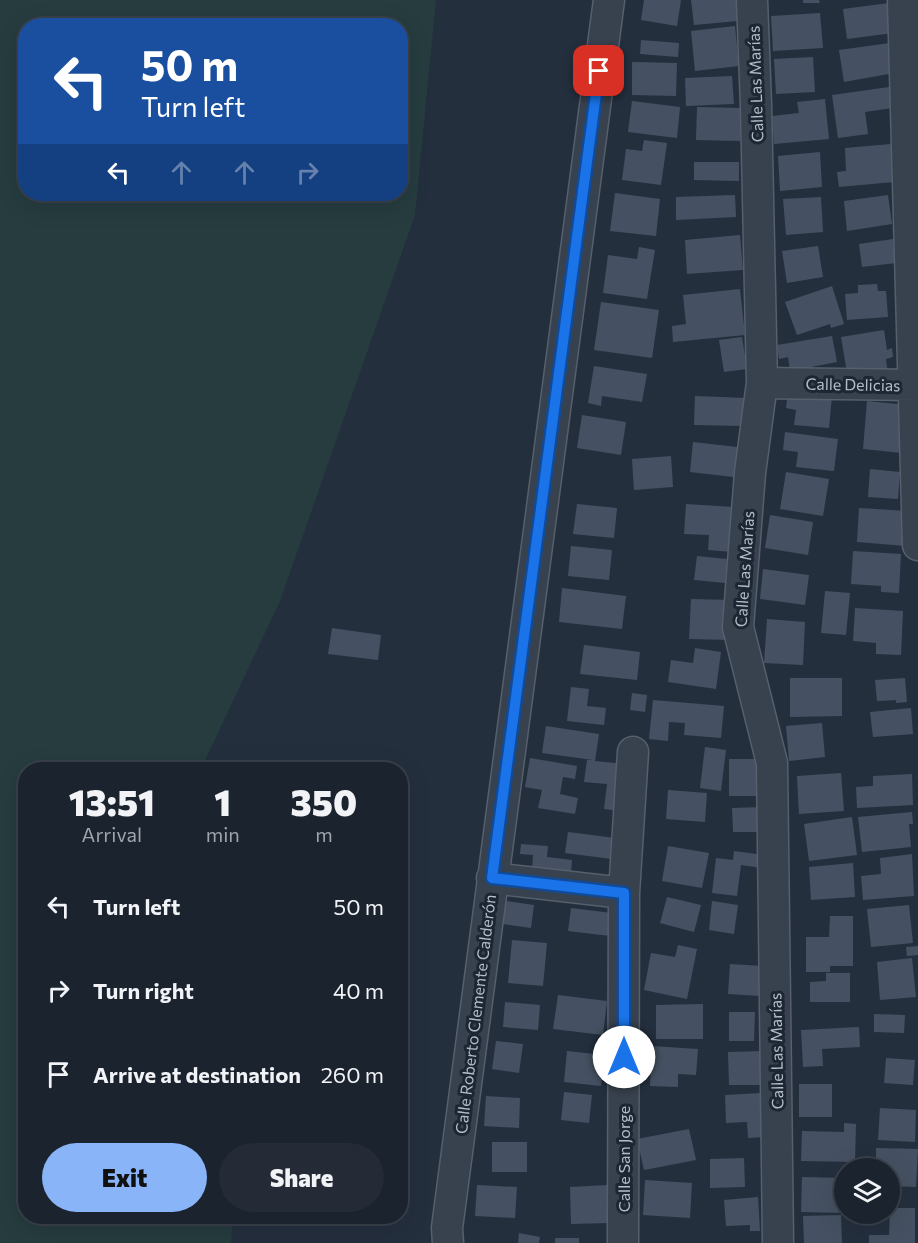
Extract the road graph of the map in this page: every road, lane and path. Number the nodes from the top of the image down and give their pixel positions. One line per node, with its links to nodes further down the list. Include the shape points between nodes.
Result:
1 (609, 0): 8 (street, Calle Roberto Clemente Calderón)
2 (752, 0): 4 (street, Calle Las Marías)
3 (903, 0): 5 (street)
4 (775, 383): 5 (street, Calle Delicias); 12 (street, Calle Las Marías, via 750,473 738,627 772,763)
5 (916, 385): 6 (street)
6 (918, 545)
7 (633, 752): 9 (street, Calle San Jorge)
8 (492, 878): 9 (street); 10 (street, Calle Roberto Clemente Calderón)
9 (624, 893): 11 (street, Calle San Jorge)
10 (448, 1243)
11 (623, 1243)
12 (778, 1243)

